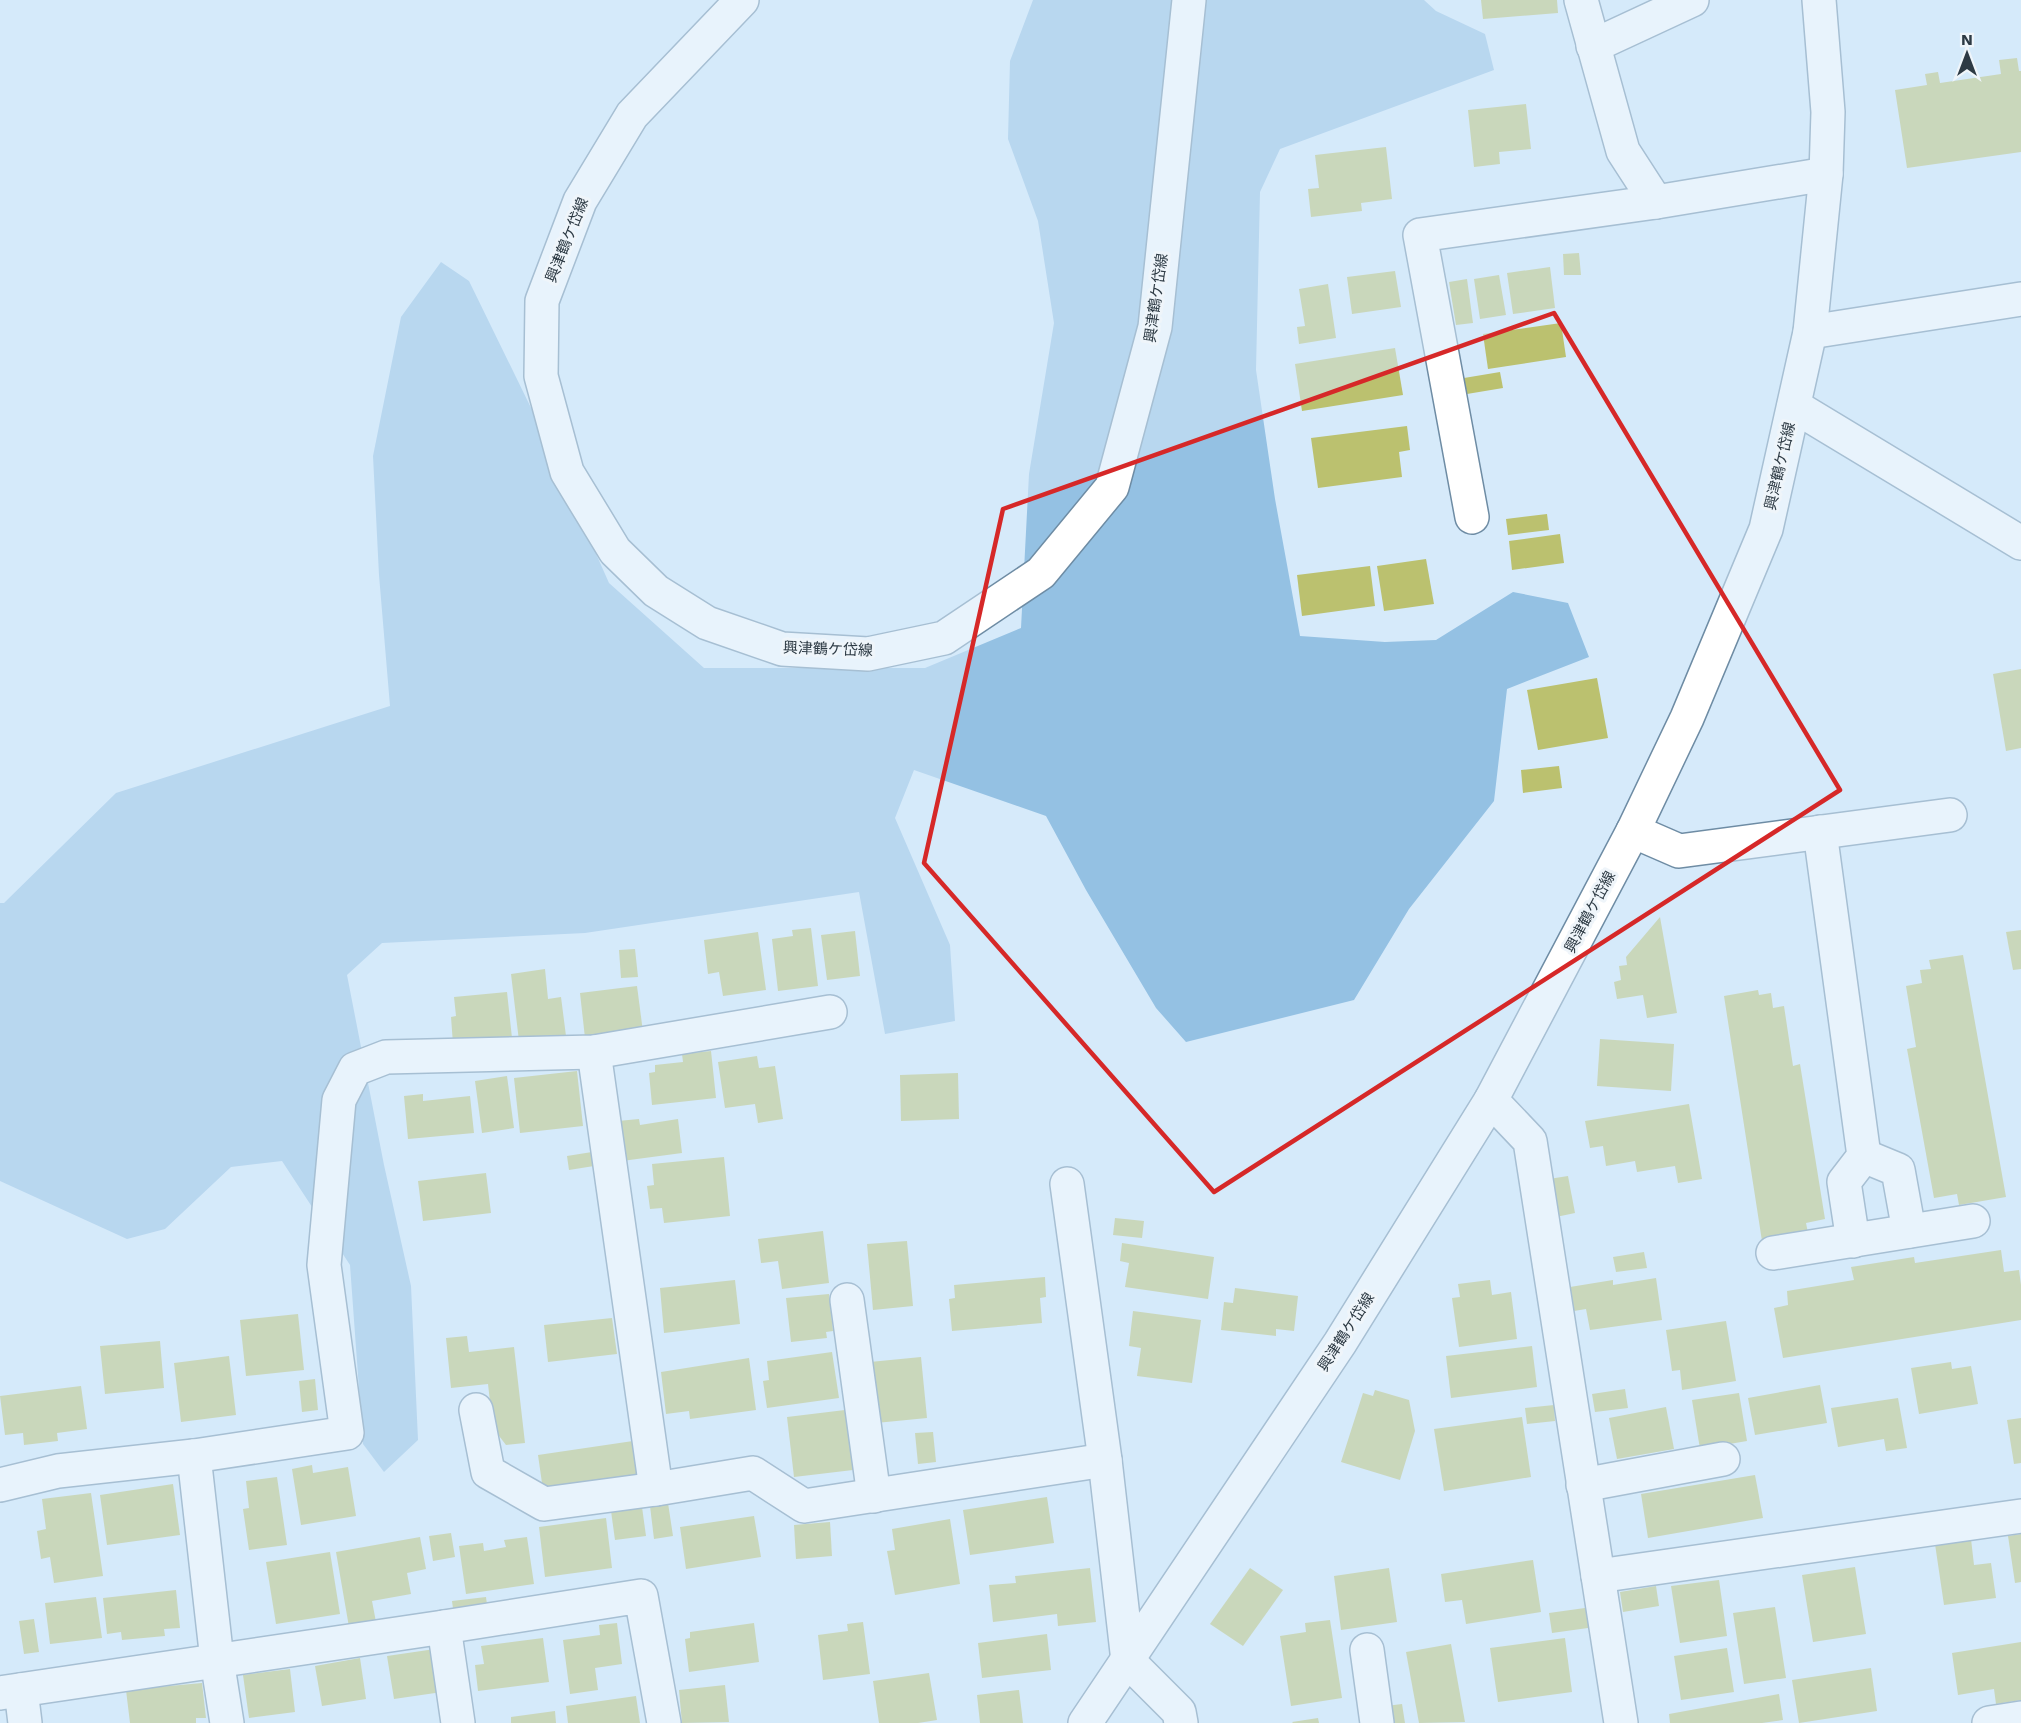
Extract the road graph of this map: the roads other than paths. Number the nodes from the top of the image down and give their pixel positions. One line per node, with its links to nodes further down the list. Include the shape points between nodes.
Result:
1 (742, 0): 2 (street, 興津鶴ケ岱線, via 632,115 580,201 542,301 541,376 567,472 615,551 656,591 707,622 782,649 868,654 944,638 1041,573 1112,488 1155,327)
2 (1189, 0)
3 (1581, 0): 6 (street)
4 (1692, 0): 6 (street)
5 (1819, 0): 7 (street, 興津鶴ケ岱線, via 1828,112)
6 (1593, 46): 8 (street, via 1623,151)
7 (1826, 174): 8 (street); 10 (street, 興津鶴ケ岱線)
8 (1656, 202): 12 (street, via 1420,235)
9 (2021, 299): 10 (street)
10 (1810, 333): 11 (street, 興津鶴ケ岱線)
11 (1794, 406): 13 (street); 15 (street, 興津鶴ケ岱線, via 1766,529 1687,718)
12 (1472, 517)
13 (2021, 543)
14 (1950, 815): 16 (street)
15 (1633, 831): 16 (street, via 1679,851); 19 (street, 興津鶴ケ岱線)
16 (1820, 832): 20 (street)
17 (830, 1012): 18 (street)
18 (594, 1052): 28 (street, via 386,1057 355,1069 339,1100 324,1265 347,1434); 33 (street)
19 (1491, 1100): 32 (street, via 1530,1142); 40 (street, 興津鶴ケ岱線, via 1340,1343)
20 (1864, 1156): 23 (street, via 1898,1170); 24 (street, via 1844,1182)
21 (1067, 1184): 29 (street)
22 (1973, 1221): 23 (street)
23 (1909, 1231): 24 (street)
24 (1853, 1240): 25 (street)
25 (1773, 1253)
26 (847, 1300): 34 (street)
27 (476, 1410): 33 (street, via 488,1472 544,1504)
28 (194, 1456): 31 (street, via 58,1471); 39 (street)
29 (1105, 1460): 34 (street); 40 (street)
30 (1723, 1460): 32 (street)
31 (0, 1485)
32 (1583, 1485): 36 (street)
33 (656, 1489): 34 (street, via 753,1473 804,1506)
34 (874, 1496)
35 (2021, 1516): 36 (street)
36 (1598, 1576): 50 (street)
37 (444, 1627): 39 (street); 45 (street); 46 (street, via 641,1596)
38 (1367, 1650): 49 (street)
39 (218, 1660): 41 (street); 44 (street)
40 (1128, 1661): 47 (street, 興津鶴ケ岱線); 48 (street, via 1179,1712)
41 (10, 1691): 43 (street)
42 (2021, 1718): 51 (street)
43 (25, 1723)
44 (227, 1723)
45 (458, 1723)
46 (664, 1723)
47 (1085, 1723)
48 (1181, 1723)
49 (1377, 1723)
50 (1621, 1723)
51 (1989, 1723)

